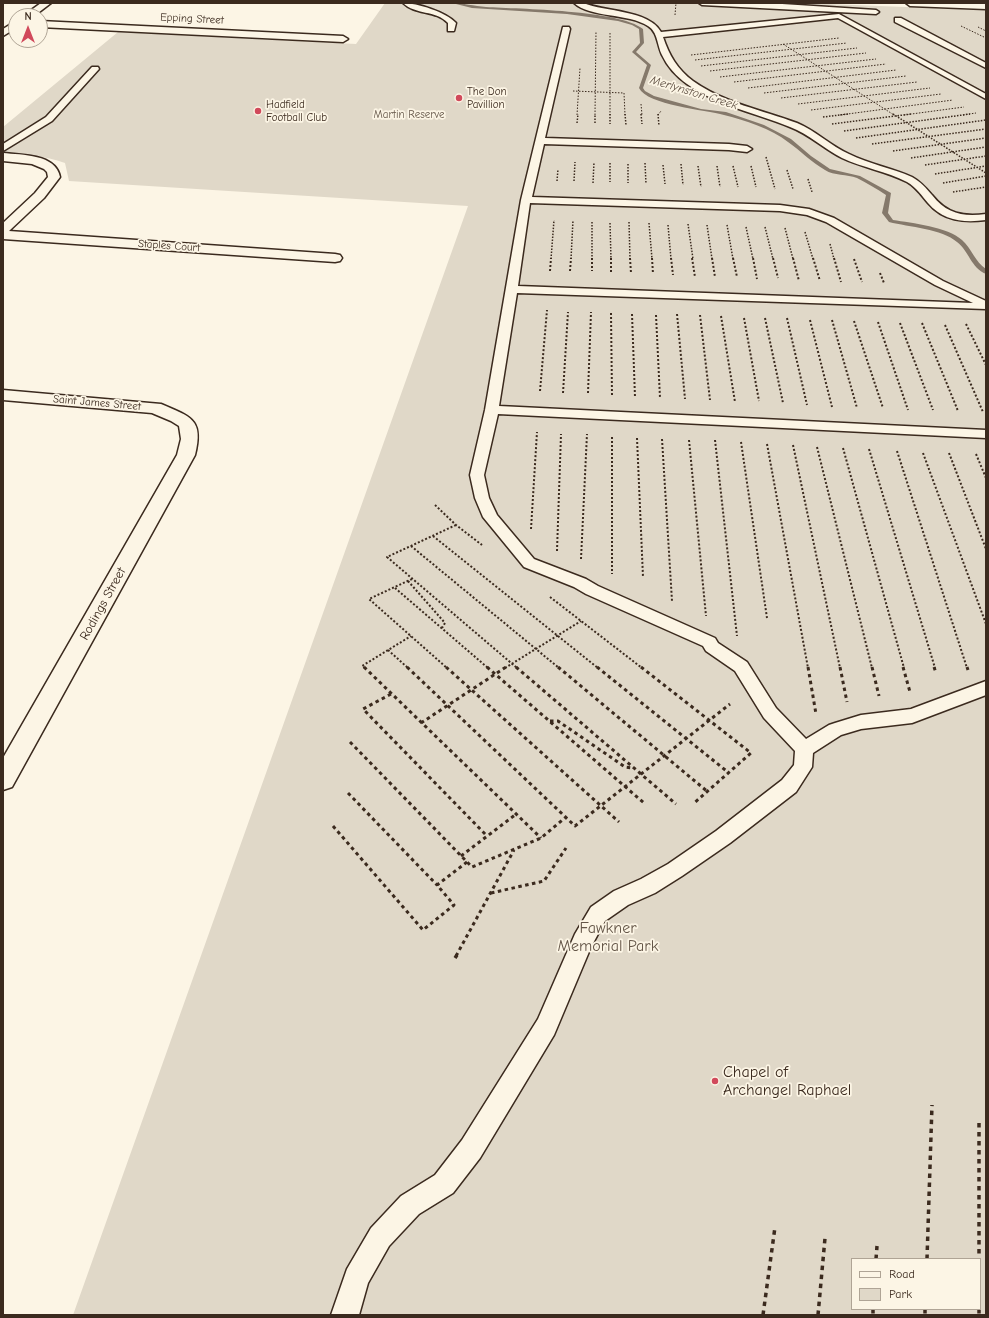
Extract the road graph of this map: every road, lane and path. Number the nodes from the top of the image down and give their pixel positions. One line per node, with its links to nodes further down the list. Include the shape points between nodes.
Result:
1 (406, 3): 9 (lane, via 449,19 452,23)
2 (577, 3): 12 (lane, via 650,23 656,28)
3 (702, 3): 4 (lane, via 880,13)
4 (873, 3)
5 (910, 3): 6 (street)
6 (986, 6)
7 (895, 18): 25 (lane)
8 (48, 24): 13 (street, Epping Street)
9 (451, 29)
10 (566, 29): 59 (lane)
11 (873, 34): 12 (lane, via 839,16); 14 (lane); 15 (path)
12 (658, 35): 26 (lane)
13 (343, 39)
14 (882, 39): 16 (lane); 17 (path)
15 (783, 44): 17 (path); 26 (path)
16 (891, 44): 18 (lane); 19 (path)
17 (791, 49): 19 (path); 26 (path)
18 (900, 50): 20 (lane); 21 (path)
19 (799, 55): 21 (path); 26 (path)
20 (910, 55): 22 (lane); 23 (path)
21 (808, 60): 23 (path); 26 (path)
22 (920, 60): 24 (lane); 28 (path)
23 (817, 66): 26 (path); 28 (path)
24 (930, 66): 29 (lane); 30 (path)
25 (986, 66)
26 (676, 69): 34 (lane)
27 (95, 70): 69 (lane, via 49,119)
28 (826, 71): 30 (path); 34 (path)
29 (941, 72): 31 (lane); 32 (path)
30 (835, 77): 32 (path); 36 (path)
31 (951, 78): 33 (lane); 35 (path)
32 (845, 83): 35 (path); 40 (path)
33 (962, 84): 37 (lane); 38 (path)
34 (696, 87): 36 (lane)
35 (854, 89): 38 (path); 39 (path)
36 (705, 93): 40 (lane)
37 (981, 93): 41 (path); 45 (path)
38 (865, 96): 41 (path); 43 (path)
39 (780, 98)
40 (718, 99): 48 (lane)
41 (875, 102): 45 (path); 48 (path)
42 (641, 104): 62 (path)
43 (797, 104)
44 (964, 107): 49 (path)
45 (885, 109): 49 (path); 51 (path)
46 (660, 111): 64 (path, via 658,113)
47 (979, 112): 52 (path)
48 (769, 116): 51 (lane)
49 (896, 116): 52 (path); 53 (path)
50 (986, 120): 55 (path)
51 (786, 122): 53 (lane)
52 (906, 122): 55 (path); 56 (path)
53 (802, 128): 56 (lane)
54 (986, 129): 57 (path)
55 (918, 130): 57 (path); 61 (path)
56 (814, 135): 61 (lane)
57 (929, 137): 63 (path); 71 (path)
58 (986, 138): 63 (path)
59 (540, 141): 60 (lane); 89 (lane)
60 (560, 142): 62 (lane); 90 (path)
61 (825, 142): 71 (lane)
62 (644, 144): 64 (lane); 91 (path)
63 (941, 144): 73 (path); 76 (path)
64 (661, 145): 65 (lane); 92 (path)
65 (679, 145): 66 (lane); 93 (path)
66 (695, 146): 67 (lane); 94 (path)
67 (729, 147): 70 (lane); 95 (path)
68 (986, 147): 73 (path)
69 (3, 148)
70 (747, 149)
71 (834, 150): 76 (lane)
72 (765, 151): 96 (path)
73 (953, 152): 77 (path); 78 (path)
74 (986, 156): 77 (path)
75 (3, 157): 100 (street, via 38,162 50,168 54,177)
76 (848, 157): 78 (lane)
77 (965, 159): 80 (path); 82 (path)
78 (867, 164): 82 (lane)
79 (986, 166): 80 (path)
80 (978, 167): 83 (path); 85 (path)
81 (787, 170): 97 (path)
82 (886, 171): 85 (lane)
83 (986, 173)
84 (986, 176): 86 (path)
85 (904, 178): 86 (lane)
86 (919, 186): 88 (lane)
87 (986, 187): 88 (path)
88 (928, 196): 98 (lane, via 943,212 958,218 972,220)
89 (526, 200): 90 (lane); 107 (lane)
90 (555, 201): 91 (lane); 108 (path)
91 (648, 204): 92 (lane); 109 (path)
92 (667, 205): 93 (lane); 110 (path)
93 (686, 205): 94 (lane); 111 (path)
94 (704, 206): 95 (lane); 112 (path)
95 (742, 207): 96 (lane)
96 (780, 208): 97 (lane)
97 (799, 210): 114 (path); 118 (lane, via 830,220)
98 (986, 217)
99 (784, 225): 113 (path)
100 (3, 230)
101 (3, 235): 103 (street, Staples Court)
102 (829, 242): 105 (path)
103 (335, 258)
104 (878, 268): 106 (path)
105 (843, 286)
106 (885, 287)
107 (511, 289): 108 (lane); 123 (lane)
108 (549, 291): 109 (lane); 124 (path)
109 (655, 295): 110 (lane); 126 (path)
110 (675, 295): 111 (lane); 127 (path)
111 (698, 296): 112 (lane); 128 (path)
112 (718, 297): 113 (lane); 129 (path)
113 (805, 300): 114 (lane); 131 (path)
114 (826, 301): 115 (lane); 132 (path)
115 (915, 304): 116 (lane); 135 (path)
116 (936, 305): 117 (lane); 125 (path)
117 (957, 306): 118 (lane); 121 (path)
118 (986, 306)
119 (852, 315): 133 (path)
120 (878, 321): 134 (path)
121 (986, 365)
122 (3, 395): 130 (street, Saint James Street, via 154,408 172,414)
123 (492, 410): 124 (lane); 144 (lane, via 477,475 482,498 490,517)
124 (538, 412): 126 (lane); 144 (path)
125 (983, 413)
126 (661, 418): 127 (lane); 149 (path)
127 (688, 419): 128 (lane); 156 (path)
128 (712, 421): 129 (lane); 160 (path)
129 (738, 422): 131 (lane); 150 (path)
130 (187, 424): 180 (street, Rodings Street, via 190,439 186,456)
131 (837, 427): 132 (lane); 169 (path)
132 (863, 428): 133 (lane); 161 (path)
133 (890, 429): 134 (lane); 164 (path)
134 (915, 430): 135 (lane); 152 (path)
135 (966, 433): 136 (lane); 138 (path)
136 (986, 434)
137 (792, 444): 167 (path)
138 (986, 478)
139 (434, 505): 140 (path)
140 (456, 525): 141 (path); 143 (path)
141 (433, 536): 142 (path); 154 (path)
142 (411, 546): 145 (path, via 387,557); 157 (path)
143 (487, 549)
144 (529, 563): 156 (lane, via 580,583)
145 (412, 579): 146 (path); 159 (path)
146 (408, 581): 147 (path); 153 (path, via 445,623)
147 (395, 588): 153 (path); 155 (path, via 369,600)
148 (549, 596): 151 (path)
149 (672, 602)
150 (767, 618)
151 (581, 621): 154 (path); 171 (path)
152 (986, 624)
153 (442, 628): 162 (path)
154 (559, 635): 157 (path); 173 (path)
155 (411, 636): 158 (path); 163 (path)
156 (709, 642): 160 (lane, via 712,648)
157 (535, 649): 159 (path); 176 (path)
158 (388, 650): 165 (path, via 362,666); 168 (path)
159 (511, 665): 162 (path); 177 (path)
160 (741, 667): 175 (lane, via 770,713)
161 (936, 673)
162 (496, 674): 163 (path); 170 (path)
163 (470, 690): 168 (path); 187 (path)
164 (981, 690): 169 (lane)
165 (391, 694): 172 (path); 192 (path, via 363,709)
166 (730, 704): 171 (path)
167 (848, 704)
168 (448, 706): 172 (path); 189 (path)
169 (917, 715): 175 (lane, via 861,722 835,730)
170 (550, 721): 177 (path, via 558,721 625,767); 181 (path)
171 (708, 721): 173 (path); 178 (path, via 751,753)
172 (421, 722): 193 (path)
173 (686, 738): 176 (path); 178 (path)
174 (350, 742): 196 (path)
175 (804, 748): 209 (lane, via 803,767 789,786 675,870 621,898 598,914 583,941 546,1027 471,1149 444,1184 410,1205 380,1237 356,1278)
176 (664, 756): 179 (path); 182 (path)
177 (633, 768): 179 (path)
178 (730, 773): 182 (path)
179 (641, 775): 181 (path); 185 (path)
180 (3, 780)
181 (626, 787): 184 (path); 187 (path)
182 (708, 792): 186 (path)
183 (348, 793): 198 (path)
184 (644, 803)
185 (676, 804)
186 (693, 804)
187 (600, 806): 189 (path, via 575,826); 190 (path)
188 (515, 815): 192 (path)
189 (566, 817): 193 (path)
190 (619, 822)
191 (333, 826): 198 (path, via 423,930 454,905)
192 (487, 836): 196 (path)
193 (541, 838): 195 (path)
194 (566, 848): 199 (path, via 544,881)
195 (514, 849): 197 (path, via 472,867); 199 (path)
196 (461, 856): 197 (path)
197 (467, 862): 198 (path)
198 (437, 885)
199 (491, 893): 200 (path)
200 (455, 958)
201 (932, 1105): 207 (path)
202 (979, 1123): 208 (path)
203 (775, 1227): 210 (path)
204 (825, 1238): 211 (path)
205 (877, 1246): 206 (path)
206 (876, 1258)
207 (927, 1258)
208 (979, 1258)
209 (345, 1315)
210 (763, 1315)
211 (818, 1315)

